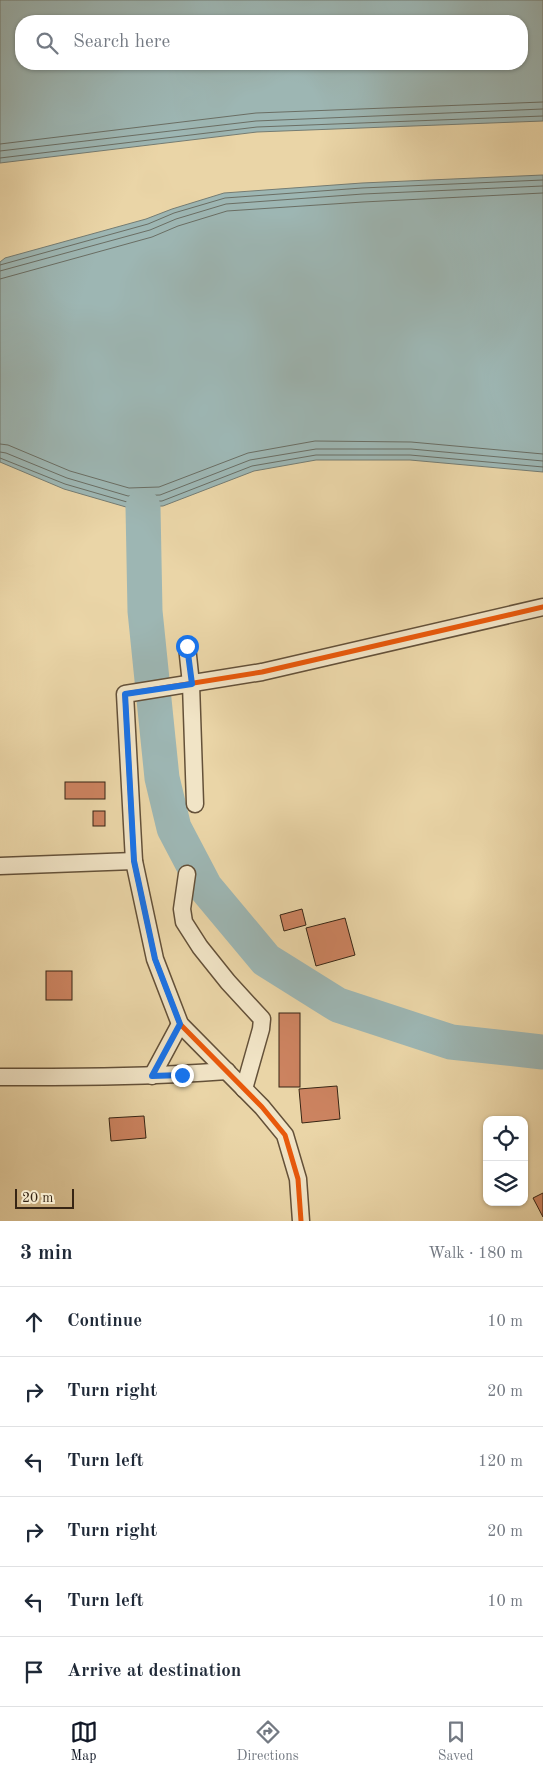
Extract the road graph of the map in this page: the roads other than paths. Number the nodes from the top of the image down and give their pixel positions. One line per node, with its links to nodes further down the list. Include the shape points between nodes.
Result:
1 (543, 607): 3 (street, via 262,672)
2 (187, 646): 3 (street)
3 (192, 684): 4 (street); 5 (street, via 125,694)
4 (195, 804)
5 (134, 861): 6 (street); 8 (street, via 155,959)
6 (0, 866)
7 (187, 874): 12 (street, via 182,909 184,922 228,982 262,1019)
8 (180, 1024): 9 (street); 10 (street)
9 (227, 1071): 10 (street); 12 (street)
10 (152, 1076): 11 (street)
11 (0, 1077)
12 (244, 1089): 13 (street, via 285,1135 298,1179)
13 (301, 1221)

